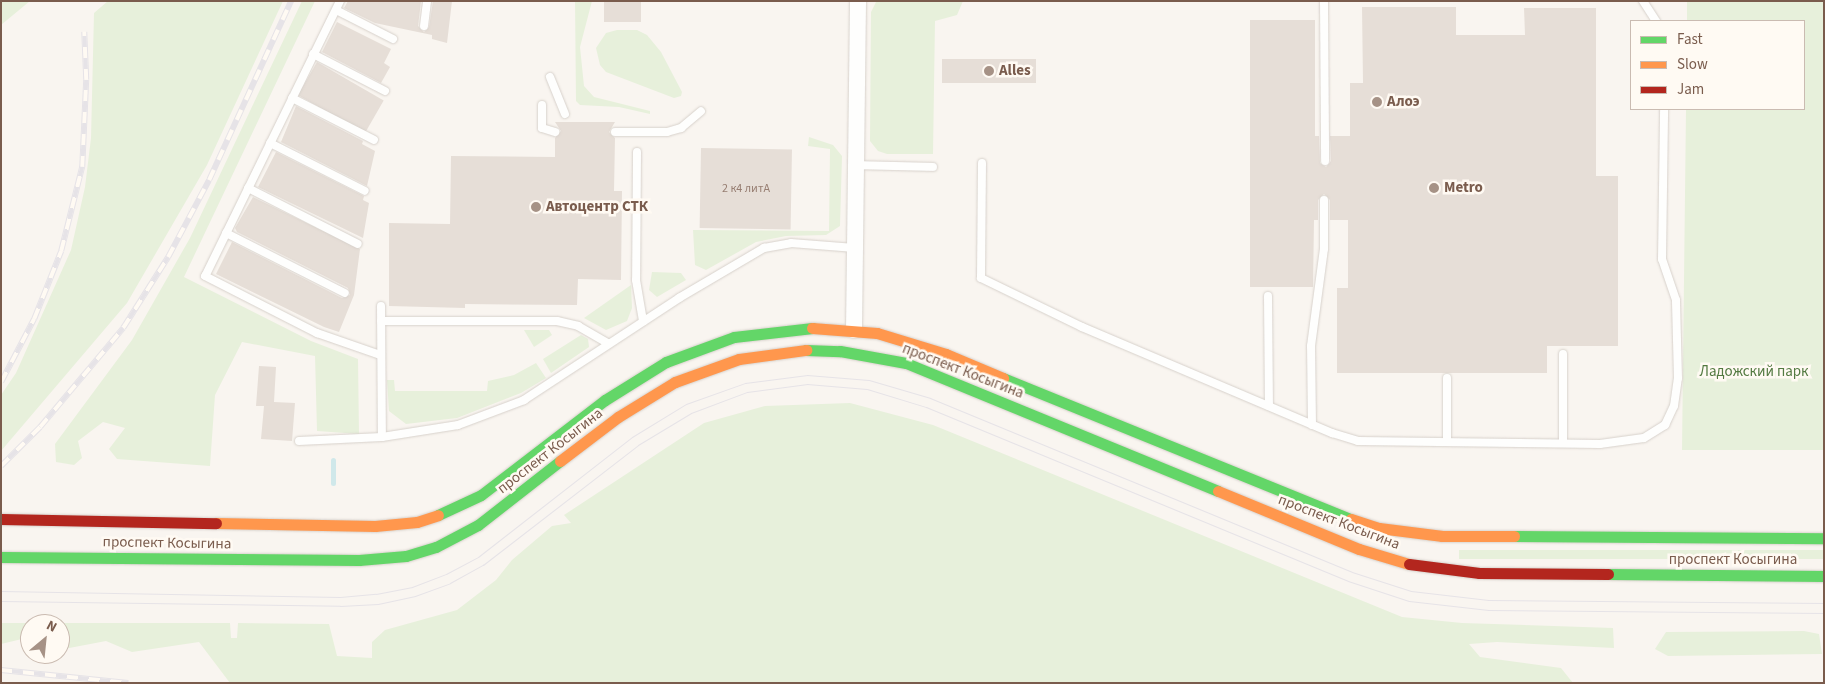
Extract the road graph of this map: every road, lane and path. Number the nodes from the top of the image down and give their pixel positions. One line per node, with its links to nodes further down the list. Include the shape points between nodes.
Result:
1 (340, 1): 6 (lane)
2 (428, 1): 8 (lane)
3 (858, 1): 25 (street)
4 (1324, 1): 23 (lane)
5 (1644, 1): 7 (lane)
6 (336, 10): 9 (lane); 10 (lane)
7 (1655, 20)
8 (424, 26)
9 (393, 40)
10 (313, 54): 12 (lane); 13 (lane)
11 (550, 77): 17 (lane)
12 (385, 91)
13 (292, 98): 20 (lane); 21 (lane)
14 (542, 105): 18 (lane, via 542,128)
15 (1664, 110): 48 (lane, via 1662,259 1676,300 1678,378 1674,406 1665,426 1644,438 1600,444)
16 (701, 111): 19 (lane, via 681,128 667,132)
17 (565, 114)
18 (555, 132)
19 (615, 132)
20 (374, 140)
21 (270, 143): 27 (lane); 28 (lane)
22 (637, 152): 37 (lane, via 636,280)
23 (1324, 161)
24 (982, 163): 43 (lane, via 980,278 1082,327)
25 (856, 165): 26 (lane); 32 (street)
26 (933, 167)
27 (248, 188): 30 (lane); 31 (lane)
28 (365, 191)
29 (1324, 200): 44 (lane, via 1324,249 1311,346)
30 (226, 232): 33 (lane); 41 (lane, via 204,276 317,333)
31 (358, 244)
32 (855, 248): 37 (lane, via 791,243 764,248); 38 (street)
33 (345, 293)
34 (1268, 296): 43 (lane)
35 (381, 306): 36 (lane)
36 (381, 321): 39 (lane, via 557,321 578,326); 41 (lane)
37 (643, 321): 39 (lane)
38 (854, 330): 49 (main road, проспект Косыгина, via 805,328 769,331 716,343 666,362 605,400 481,495 456,509 417,522 375,526); 50 (main road, проспект Косыгина, via 912,342 946,354 1331,513 1379,528 1442,536)
39 (608, 343): 45 (lane, via 524,400 493,414 458,425)
40 (1563, 354): 48 (lane)
41 (380, 355): 45 (lane)
42 (1447, 378): 47 (lane)
43 (1269, 406): 44 (lane)
44 (1312, 425): 47 (lane, via 1358,440)
45 (382, 437): 46 (lane)
46 (299, 441)
47 (1446, 441): 48 (lane)
48 (1563, 443)
49 (1, 520)
50 (1824, 538)
51 (1, 557): 52 (main road, проспект Косыгина, via 359,560 406,556 443,544 478,525 618,417 675,382 739,359 806,350 840,351 906,363 1359,548 1411,565 1479,573)
52 (1824, 576)

